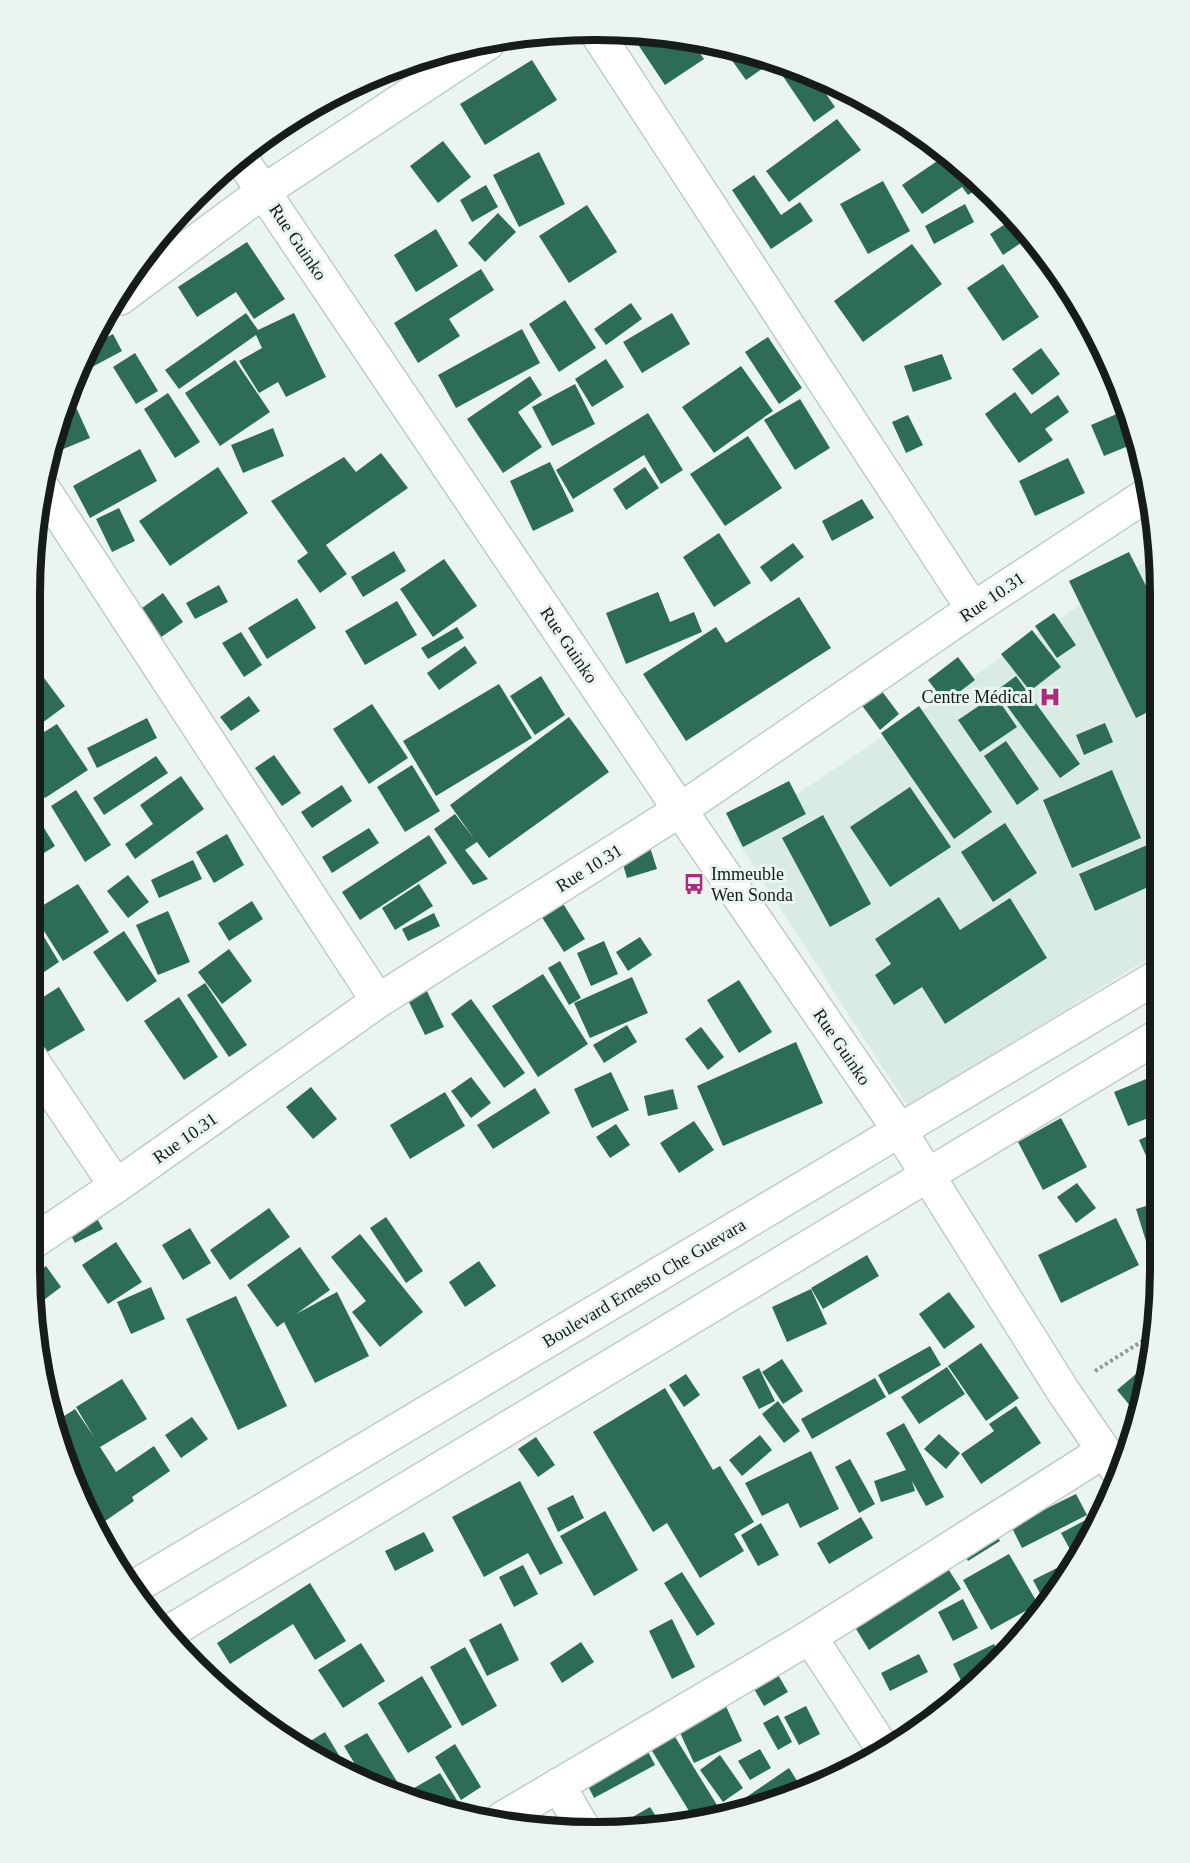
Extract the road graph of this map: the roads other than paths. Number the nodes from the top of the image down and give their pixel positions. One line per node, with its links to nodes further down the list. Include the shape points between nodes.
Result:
1 (601, 40): 8 (street)
2 (470, 55): 4 (street)
3 (245, 165): 4 (street, Rue Guinko)
4 (264, 192): 5 (street); 9 (street, Rue Guinko)
5 (133, 288)
6 (49, 497): 11 (street)
7 (1141, 499): 8 (street, Rue 10.31)
8 (973, 609): 9 (street, Rue 10.31)
9 (680, 810): 11 (street, Rue 10.31); 14 (street, Rue Guinko)
10 (1150, 981): 14 (street, Boulevard Ernesto Che Guevara)
11 (378, 1001): 16 (street, Rue 10.31)
12 (1150, 1041): 15 (street)
13 (40, 1072): 16 (street)
14 (900, 1131): 15 (street, Rue Guinko); 19 (street, Boulevard Ernesto Che Guevara)
15 (928, 1174): 18 (street, Rue Guinko); 20 (street)
16 (117, 1186): 17 (street, Rue 10.31)
17 (40, 1237)
18 (1112, 1463): 21 (street)
19 (139, 1583)
20 (174, 1629)
21 (810, 1637): 22 (street); 23 (street)
22 (879, 1743)
23 (558, 1785): 24 (street); 25 (street)
24 (507, 1815)
25 (579, 1822)

